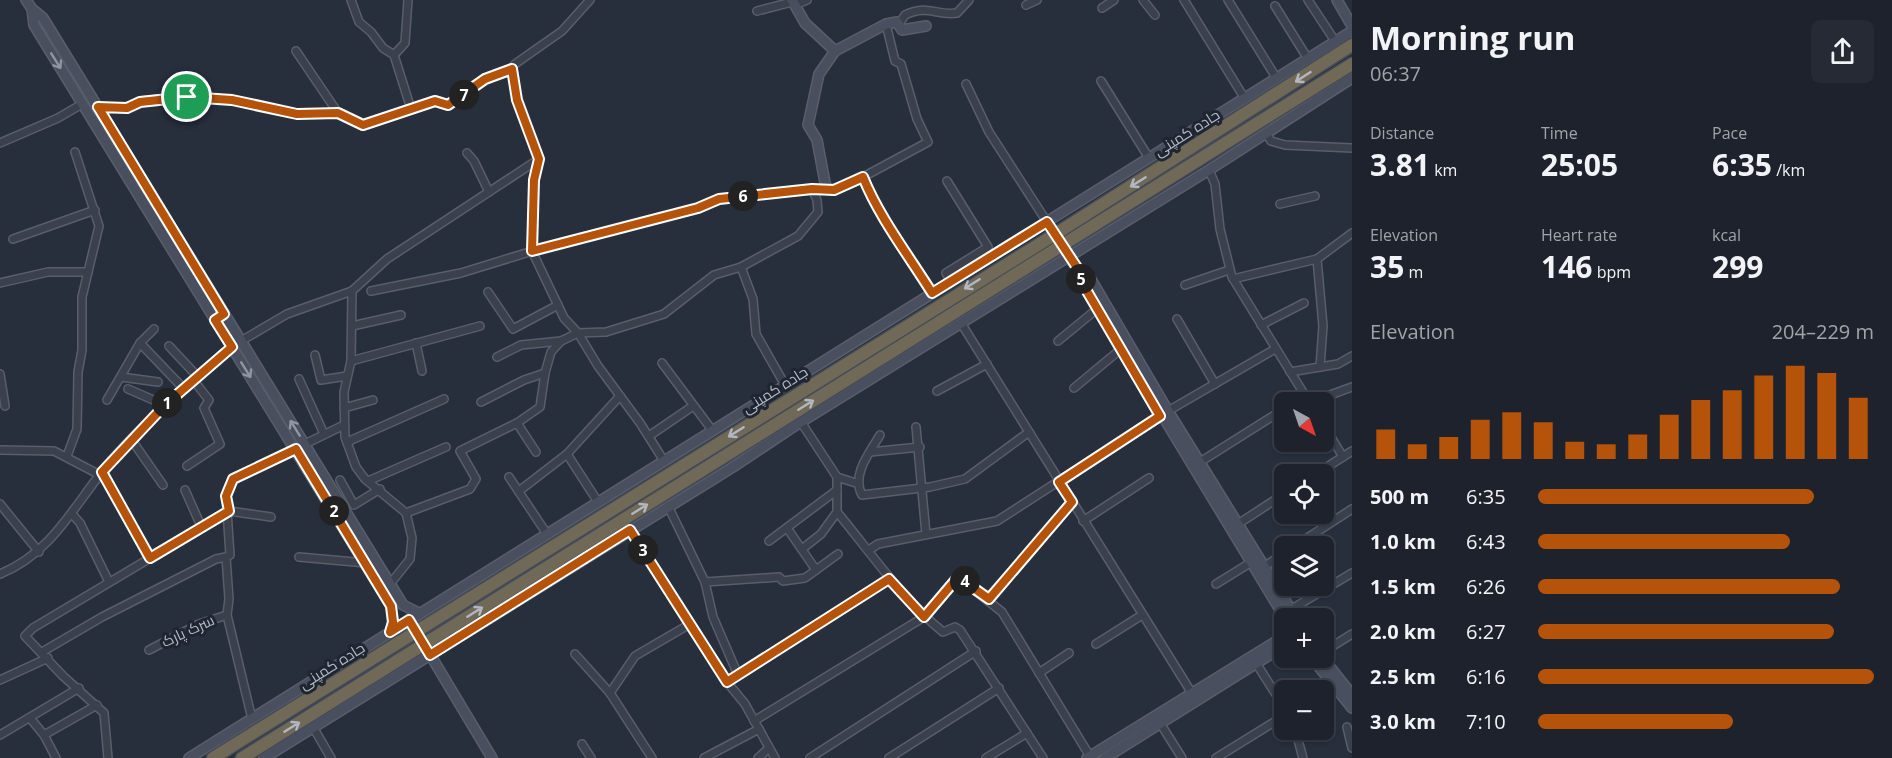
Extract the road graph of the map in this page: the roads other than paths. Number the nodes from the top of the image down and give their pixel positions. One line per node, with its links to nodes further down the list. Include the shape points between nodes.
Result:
1 (351, 0): 29 (street, via 358,22)
2 (408, 0): 29 (street, via 405,43)
3 (590, 0): 32 (street, via 562,31)
4 (807, 0): 13 (street)
5 (936, 0): 18 (street)
6 (969, 0): 18 (street, via 957,13 947,15)
7 (1114, 0): 16 (street)
8 (1143, 0): 19 (street)
9 (1184, 0): 37 (street)
10 (1228, 0): 34 (street)
11 (1308, 0): 25 (street)
12 (1336, 0): 23 (street)
13 (793, 2): 17 (street); 28 (street, via 805,23)
14 (29, 4): 38 (street, one-way to 38, via 34,25); 39 (street, via 43,18)
15 (1275, 6): 30 (street)
16 (1102, 8)
17 (757, 11)
18 (938, 11): 21 (street, via 908,14)
19 (1155, 15)
20 (886, 24): 21 (street); 28 (street); 50 (street, via 895,61 901,64 928,142)
21 (899, 24): 22 (street, via 902,30)
22 (926, 26)
23 (1352, 26)
24 (1352, 31): 25 (street)
25 (1335, 41): 30 (street)
26 (1352, 45): 60 (highway, جاده کمپنی, one-way to 60)
27 (296, 51): 41 (street)
28 (835, 51): 52 (street, via 819,74 808,125 817,140)
29 (394, 55): 40 (street)
30 (1308, 59): 34 (street)
31 (1352, 64): 63 (highway, جاده کمپنی)
32 (512, 69): 40 (street, via 485,79 448,105 435,101); 48 (street, via 517,100)
33 (1352, 78): 42 (street)
34 (1277, 79): 37 (street)
35 (1101, 81): 47 (street)
36 (966, 84): 58 (street, via 989,132)
37 (1245, 99): 47 (street)
38 (82, 104): 43 (street); 83 (street)
39 (98, 107): 41 (street, via 127,108 140,102 187,97 232,100 297,114); 80 (street)
40 (411, 109): 41 (street, via 363,125)
41 (338, 113)
42 (1266, 133): 44 (street, via 1270,141 1285,145); 49 (street)
43 (0, 143)
44 (1352, 148)
45 (75, 152): 57 (street)
46 (466, 153): 54 (street, via 474,160)
47 (1149, 158): 58 (street)
48 (539, 159): 54 (street); 62 (street, via 534,180)
49 (1209, 170): 63 (street); 66 (street, via 1215,184)
50 (863, 177): 52 (street, via 834,190); 76 (street, via 873,201)
51 (947, 181): 70 (street, via 988,247 946,273)
52 (825, 188): 53 (street)
53 (812, 189): 62 (street, via 719,199 698,208); 65 (street, via 818,212 798,236)
54 (489, 192): 73 (street, via 387,259)
55 (1315, 196): 56 (street)
56 (1280, 204)
57 (96, 210): 61 (street); 67 (street, via 98,233)
58 (1047, 222): 60 (street); 70 (street)
59 (1352, 233): 64 (street)
60 (1054, 235): 63 (street); 226 (highway, جاده کمپنی, one-way to 226)
61 (13, 239)
62 (532, 251): 74 (street, via 461,273); 78 (street)
63 (1065, 251): 68 (street); 84 (street); 232 (highway, جاده کمپنی, one-way to 63)
64 (1317, 259): 69 (street); 105 (street, via 1323,326)
65 (741, 267): 89 (street, via 710,277 664,314 606,332); 115 (street, via 753,299 756,334)
66 (1229, 270): 69 (street); 72 (street)
67 (86, 272): 71 (street, via 48,272); 156 (street, via 77,429)
68 (1080, 272): 79 (street); 133 (street, via 1089,276)
69 (1233, 279): 85 (street)
70 (951, 281): 76 (street)
71 (0, 283)
72 (1185, 285)
73 (352, 291): 86 (street); 90 (street, via 287,314)
74 (372, 291)
75 (488, 292): 78 (street, via 513,329)
76 (932, 293): 115 (street)
77 (1304, 303): 85 (street)
78 (558, 305): 89 (street)
79 (1097, 309): 92 (street); 97 (street)
80 (224, 314): 83 (street); 90 (street)
81 (401, 315): 86 (street)
82 (1178, 319): 116 (street)
83 (215, 320): 96 (street)
84 (961, 323): 104 (street); 135 (street)
85 (1261, 325): 98 (street)
86 (351, 326): 102 (street)
87 (480, 326): 94 (street)
88 (154, 329): 93 (street)
89 (578, 333): 91 (street); 124 (street)
90 (241, 341): 147 (street, one-way to 90)
91 (561, 341): 101 (street, via 521,345); 108 (street, via 551,351)
92 (1058, 341)
93 (140, 343): 111 (street); 120 (street)
94 (416, 343): 102 (street); 106 (street)
95 (169, 346): 112 (street)
96 (232, 347): 112 (street); 150 (street, one-way to 150)
97 (1121, 349): 118 (street); 133 (street)
98 (1275, 349): 107 (street); 116 (street)
99 (315, 355): 110 (street, via 321,380)
100 (1352, 356): 105 (street, via 1338,364)
101 (497, 357)
102 (351, 361): 110 (street)
103 (662, 363): 130 (street)
104 (987, 364): 121 (street); 140 (street)
105 (1320, 367): 107 (street)
106 (422, 371)
107 (1290, 372): 122 (street)
108 (544, 373): 128 (street); 136 (street, via 543,403)
109 (0, 374): 131 (street)
110 (346, 376): 132 (street)
111 (121, 377): 114 (street); 126 (street)
112 (196, 379): 120 (street); 161 (street, via 209,401 204,408 220,444)
113 (300, 379): 141 (street)
114 (158, 382)
115 (785, 384): 139 (street)
116 (1215, 384): 133 (street)
117 (1352, 387): 123 (street)
118 (1074, 388)
119 (128, 389): 129 (street)
120 (184, 389): 129 (street)
121 (937, 392)
122 (1303, 392)
123 (1334, 392)
124 (619, 397): 143 (street); 155 (street)
125 (444, 399): 145 (street)
126 (106, 400)
127 (373, 400): 132 (street)
128 (481, 402)
129 (165, 405): 144 (street)
130 (693, 405): 139 (street); 143 (street)
131 (5, 406)
132 (344, 408): 137 (street)
133 (1164, 413): 159 (street); 168 (street); 205 (street)
134 (1274, 415): 159 (street)
135 (801, 422): 164 (street); 180 (street)
136 (517, 423): 153 (street); 183 (street, via 460,451 476,479 470,489)
137 (344, 425): 141 (street); 145 (street)
138 (916, 427): 149 (street)
139 (712, 430): 158 (street)
140 (1029, 432): 168 (street); 171 (street, via 964,479)
141 (324, 434): 147 (street)
142 (880, 435): 154 (street)
143 (649, 436): 158 (street)
144 (131, 439): 162 (street); 170 (street)
145 (347, 442): 167 (street, via 356,467)
146 (1334, 442): 157 (street)
147 (305, 444): 213 (street)
148 (446, 447): 167 (street)
149 (920, 447): 154 (street); 171 (street)
150 (296, 449): 182 (street, via 233,479 226,496); 204 (street)
151 (0, 450): 156 (street, via 40,448)
152 (1352, 451): 157 (street)
153 (536, 452)
154 (870, 452): 169 (street, via 862,465)
155 (567, 454): 175 (street); 177 (street)
156 (67, 456): 162 (street)
157 (1343, 457): 160 (street)
158 (664, 461): 177 (street)
159 (1200, 462): 188 (street)
160 (1332, 464)
161 (186, 466)
162 (101, 474): 185 (street); 202 (street)
163 (509, 477): 175 (street)
164 (837, 477): 169 (street); 174 (street)
165 (1149, 478): 187 (street)
166 (340, 480): 172 (street, via 354,505)
167 (368, 481): 172 (street)
168 (1059, 482): 178 (street); 193 (street, via 997,521)
169 (859, 484): 171 (street, via 862,495 868,496)
170 (163, 485)
171 (923, 488): 193 (street)
172 (380, 489): 183 (street)
173 (185, 490): 189 (street)
174 (837, 490): 184 (street); 190 (street)
175 (519, 491): 192 (street)
176 (1274, 501): 188 (street)
177 (598, 502): 192 (street)
178 (1072, 502): 187 (street); 215 (street)
179 (0, 504): 198 (street)
180 (668, 506): 191 (street); 212 (street)
181 (1352, 509): 194 (street)
182 (229, 511): 186 (street); 189 (street); 200 (street, via 230,555)
183 (406, 513): 213 (street, via 412,538 410,559)
184 (837, 513): 196 (street, via 821,534); 197 (street)
185 (72, 514): 198 (street); 211 (street)
186 (271, 517)
187 (1083, 521): 221 (street)
188 (1238, 524): 206 (street)
189 (201, 526): 202 (street)
190 (787, 528): 195 (street); 196 (street)
191 (630, 530): 224 (street); 232 (street)
192 (547, 534): 219 (street)
193 (926, 534): 197 (street, via 878,544)
194 (1311, 536)
195 (769, 541)
196 (802, 549): 207 (street)
197 (869, 550): 210 (street)
198 (39, 552): 209 (street)
199 (838, 554): 207 (street)
200 (226, 557): 220 (street); 237 (street, via 102,617)
201 (299, 557): 204 (street)
202 (150, 558): 211 (street)
203 (1274, 560): 206 (street)
204 (366, 563): 225 (street, via 391,606)
205 (1250, 563): 214 (street); 216 (street)
206 (1264, 567): 217 (street)
207 (816, 570): 212 (street, via 805,578 783,581 779,577)
208 (1352, 573): 218 (street)
209 (0, 574)
210 (889, 579): 222 (street); 242 (street)
211 (109, 582): 237 (street, via 25,636)
212 (705, 582): 242 (street, via 713,617)
213 (390, 584): 219 (street, via 403,605)
214 (1216, 584)
215 (989, 599): 222 (street, via 958,577); 241 (street, via 1002,612)
216 (1285, 608)
217 (1286, 608)
218 (1300, 608)
219 (419, 614): 223 (street)
220 (227, 615): 231 (street, سرک پارک, via 199,624); 255 (street)
221 (1142, 615): 229 (street); 250 (street)
222 (924, 617): 233 (street, via 943,632 956,627); 256 (street)
223 (409, 620): 225 (street); 226 (street)
224 (690, 624): 244 (street); 248 (street, via 635,656)
225 (390, 632): 251 (street)
226 (416, 632): 232 (street); 251 (highway, جاده کمپنی)
227 (1352, 634): 230 (street)
228 (1274, 643): 250 (street)
229 (1096, 644)
230 (1334, 645)
231 (149, 650)
232 (427, 650): 260 (street); 274 (highway, جاده کمپنی, one-way to 232); 277 (street)
233 (976, 651): 246 (street); 283 (street)
234 (1274, 652): 238 (street)
235 (1069, 653): 241 (street)
236 (575, 654): 248 (street)
237 (45, 655): 243 (street); 245 (street)
238 (1256, 663): 247 (street); 250 (street)
239 (1320, 668): 253 (street)
240 (1331, 668): 249 (street)
241 (1039, 673): 269 (street)
242 (738, 675): 244 (street)
243 (0, 680)
244 (727, 682): 256 (street)
245 (79, 688): 252 (street); 254 (street)
246 (999, 688): 262 (street); 284 (street)
247 (1274, 691)
248 (610, 693): 279 (street)
249 (1352, 695)
250 (1194, 696): 258 (street); 269 (street)
251 (290, 702): 255 (street); 273 (highway, جاده کمپنی)
252 (97, 705): 264 (street); 271 (street, via 104,713)
253 (1352, 708)
254 (30, 718): 263 (street); 264 (street)
255 (252, 719): 272 (street)
256 (754, 721): 261 (street)
257 (1274, 722): 289 (street)
258 (1160, 723): 287 (street); 288 (street)
259 (1347, 727): 268 (street)
260 (313, 728): 275 (street); 276 (street)
261 (759, 729): 267 (street); 280 (street)
262 (1027, 733): 285 (street); 286 (street)
263 (0, 735)
264 (44, 735): 270 (street)
265 (1298, 740): 290 (street)
266 (582, 744): 278 (street)
267 (769, 748): 281 (street); 282 (street)
268 (1352, 748)
269 (1089, 757)
270 (56, 758)
271 (108, 758)
272 (189, 758)
273 (213, 758)
274 (242, 758)
275 (264, 758)
276 (331, 758)
277 (492, 758)
278 (591, 758)
279 (652, 758)
280 (704, 758)
281 (758, 758)
282 (775, 758)
283 (810, 758)
284 (889, 758)
285 (986, 758)
286 (1043, 758)
287 (1105, 758)
288 (1182, 758)
289 (1216, 758)
290 (1303, 758)

